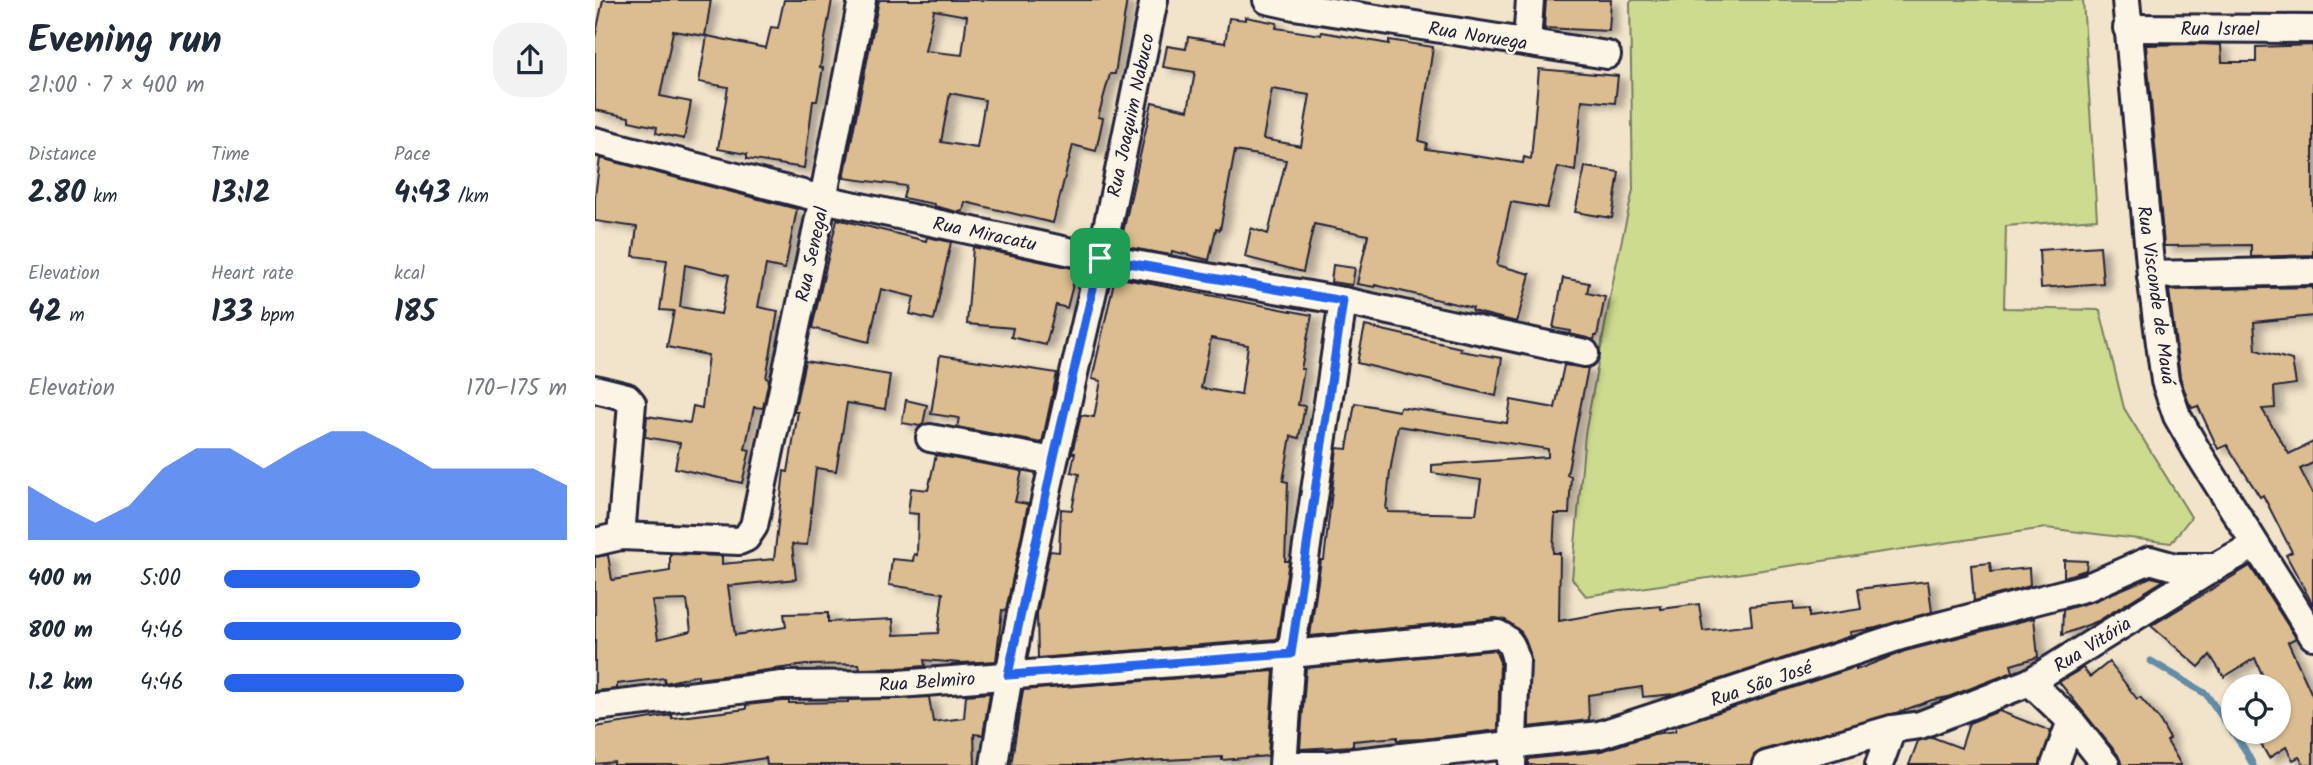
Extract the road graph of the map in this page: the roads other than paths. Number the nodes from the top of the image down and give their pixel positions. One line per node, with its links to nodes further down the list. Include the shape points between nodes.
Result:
1 (862, 0): 12 (street, Rua Senegal)
2 (1154, 0): 13 (street, Rua Joaquim Nabuco)
3 (1267, 0): 6 (street, Rua Noruega)
4 (1530, 0): 9 (street)
5 (2126, 0): 7 (street, Rua Visconde de Mauá)
6 (1294, 3): 9 (street, Rua Noruega)
7 (2127, 28): 8 (street, Rua Israel); 15 (street, Rua Visconde de Mauá)
8 (2313, 29)
9 (1527, 42): 10 (street, Rua Noruega)
10 (1607, 55)
11 (595, 141): 12 (street, Rua Miracatu)
12 (823, 199): 13 (street, Rua Miracatu); 21 (street, Rua Senegal, via 754,526 739,541)
13 (1100, 258): 16 (street, Rua Miracatu); 20 (street, Rua Joaquim Nabuco)
14 (2313, 271): 15 (street)
15 (2151, 275): 23 (street, Rua Visconde de Mauá, via 2165,381 2177,416)
16 (1343, 301): 17 (street, Rua Miracatu); 26 (street)
17 (1585, 353)
18 (595, 389): 21 (street, via 620,394 632,403)
19 (930, 438): 20 (street)
20 (1053, 461): 27 (street, Rua Joaquim Nabuco)
21 (621, 536): 22 (street, Rua Senegal)
22 (595, 542)
23 (2255, 545): 24 (street, Rua Vitória); 25 (street, Rua Visconde de Mauá)
24 (2214, 567): 28 (street, Rua Vitória); 32 (street, Rua São José, via 2175,567 2150,560 2088,587 1901,636 1627,727)
25 (2313, 636)
26 (1291, 654): 27 (street, Rua Belmiro); 32 (street, Rua Belmiro, via 1487,634 1509,639 1516,661); 35 (street)
27 (1008, 675): 29 (street, Rua Belmiro, via 899,684 782,685); 34 (street, Rua Joaquim Nabuco)
28 (2030, 682): 30 (street); 31 (street, Rua Vitória, via 1920,725)
29 (595, 707)
30 (2071, 721): 38 (street); 39 (street)
31 (1892, 729): 33 (street, Rua Vitória); 37 (street)
32 (1512, 755): 36 (street, Rua São José)
33 (1774, 763)
34 (994, 765)
35 (1283, 765)
36 (1297, 765)
37 (1879, 765)
38 (2055, 765)
39 (2106, 765)

